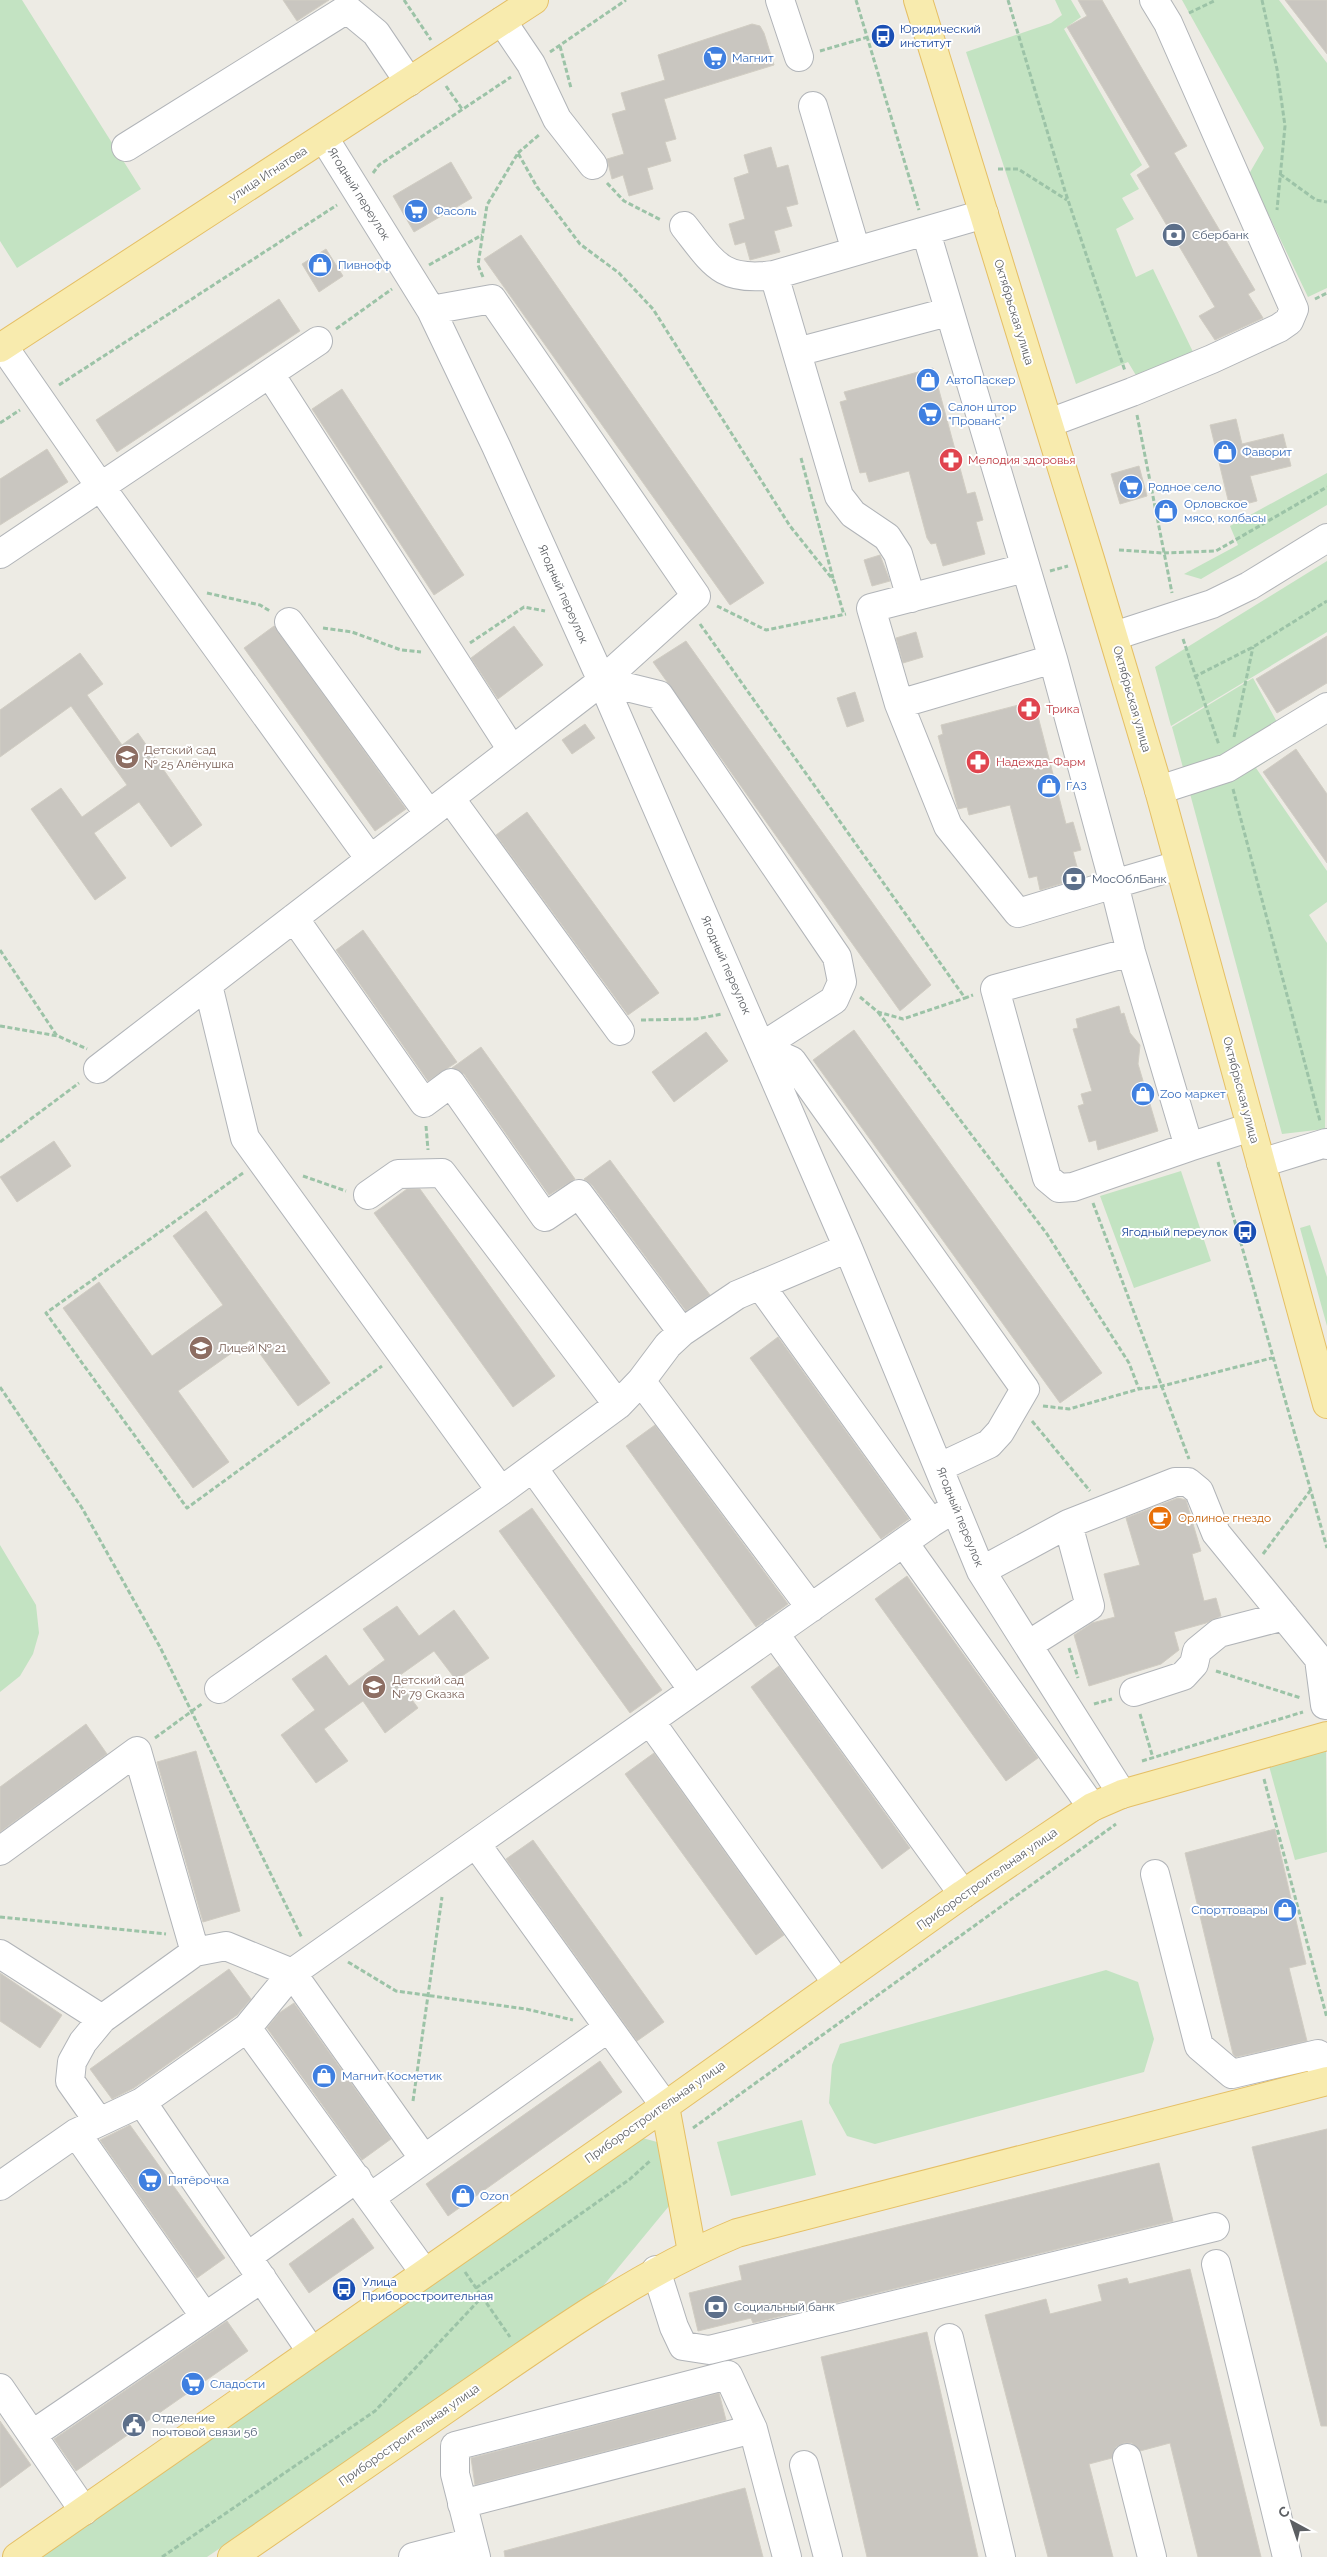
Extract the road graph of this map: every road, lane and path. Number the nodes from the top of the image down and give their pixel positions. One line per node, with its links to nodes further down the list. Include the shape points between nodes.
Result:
1 (404, 0): 13 (path)
2 (534, 0): 11 (main road, улица Игнатова)
3 (626, 0): 15 (path)
4 (780, 0): 14 (street)
5 (856, 0): 12 (path)
6 (918, 0): 28 (main road, Октябрьская улица)
7 (1008, 0): 26 (path)
8 (1216, 0): 10 (path)
9 (1262, 0): 24 (path, via 1285,126)
10 (1161, 11): 43 (street, via 1294,309 1289,321 1279,328)
11 (502, 21): 15 (street); 16 (main road, улица Игнатова)
12 (868, 37): 14 (path); 31 (path)
13 (434, 44)
14 (799, 57)
15 (531, 64): 18 (street); 25 (path, via 379,165)
16 (409, 82): 19 (main road, улица Игнатова); 20 (street, via 376,34 346,8)
17 (813, 106): 33 (street)
18 (557, 119): 21 (path); 22 (street)
19 (324, 138): 25 (street, Ягодный переулок); 40 (main road, улица Игнатова)
20 (126, 147)
21 (518, 153): 32 (path, via 487,205); 60 (path, via 537,187 580,244 619,273 653,309 790,526 834,581)
22 (593, 165)
23 (998, 169): 26 (path, via 1018,169)
24 (1280, 173): 27 (path, via 1316,200); 29 (path)
25 (359, 191): 35 (street, Ягодный переулок); 44 (path)
26 (1068, 200): 43 (path)
27 (1327, 202)
28 (984, 214): 31 (street); 46 (main road, Октябрьская улица)
29 (1276, 220)
30 (684, 226): 34 (street, via 714,264 735,276)
31 (926, 232): 33 (street); 38 (street)
32 (482, 234): 35 (path); 36 (path, via 478,265)
33 (856, 251): 34 (street)
34 (774, 275): 41 (street)
35 (411, 277): 37 (street, Ягодный переулок); 39 (path)
36 (492, 299): 37 (street); 57 (street)
37 (431, 310): 67 (street, Ягодный переулок)
38 (948, 312): 41 (street); 53 (street)
39 (318, 341): 42 (street)
40 (2, 347): 44 (street)
41 (797, 352): 55 (street, via 839,496 853,514 887,537 898,554)
42 (270, 374): 47 (street); 70 (street)
43 (1132, 392): 46 (street); 51 (path)
44 (39, 398): 45 (path); 47 (street)
45 (0, 423)
46 (1049, 423): 62 (main road, Октябрьская улица)
47 (100, 486): 52 (street); 54 (street)
48 (1327, 487): 51 (path, via 1216,551)
49 (1327, 538): 62 (street, via 1249,586 1212,604)
50 (1119, 550): 51 (path)
51 (1163, 553): 56 (path)
52 (0, 554)
53 (1024, 568): 55 (street); 65 (street)
54 (172, 585): 61 (path, via 260,605); 75 (street)
55 (911, 598): 59 (street)
56 (1173, 599)
57 (691, 601): 60 (path, via 766,630); 67 (street); 84 (path)
58 (1327, 602): 64 (path)
59 (871, 608): 60 (path); 68 (street)
60 (844, 615)
61 (289, 622): 74 (street)
62 (1114, 636): 72 (main road, Октябрьская улица)
63 (1183, 639): 66 (path)
64 (1253, 647): 66 (path); 71 (path)
65 (1053, 659): 68 (street); 77 (street)
66 (1194, 677): 71 (path)
67 (602, 681): 70 (street); 81 (street, via 659,696 837,957); 85 (street, Ягодный переулок)
68 (899, 704): 77 (street, via 948,826 1018,913)
69 (1323, 717): 71 (street)
70 (512, 750): 73 (street)
71 (1227, 768): 72 (street); 96 (path)
72 (1159, 790): 76 (main road, Октябрьская улица)
73 (450, 798): 74 (street); 87 (street)
74 (429, 814): 75 (street)
75 (370, 859): 78 (street)
76 (1179, 865): 77 (street); 93 (main road, Октябрьская улица)
77 (1114, 884): 80 (street)
78 (294, 918): 82 (street); 92 (street)
79 (0, 950): 89 (path)
80 (1131, 952): 83 (street); 95 (street)
81 (842, 982): 86 (path); 90 (street, via 834,1000)
82 (208, 985): 91 (street); 97 (street, via 245,1138)
83 (995, 989): 84 (path); 101 (street, via 1047,1178 1059,1188)
84 (965, 998): 86 (path, via 903,1019)
85 (745, 1009): 87 (path, via 696,1019 638,1020); 90 (street, Ягодный переулок)
86 (878, 1012): 111 (path, via 1047,1234 1128,1363)
87 (615, 1024)
88 (0, 1026): 89 (path)
89 (58, 1036): 91 (path)
90 (761, 1047): 103 (street, Ягодный переулок); 112 (street, via 792,1061 1025,1389)
91 (104, 1064): 94 (path)
92 (424, 1102): 99 (path); 105 (street, via 451,1083 545,1217 579,1194)
93 (1251, 1127): 95 (street); 98 (main road, Октябрьская улица)
94 (0, 1142)
95 (1200, 1143): 101 (street); 107 (path)
96 (1327, 1143): 98 (street)
97 (261, 1160): 106 (street); 106 (path, via 46,1313 187,1508)
98 (1260, 1163): 113 (main road, Октябрьская улица)
99 (430, 1173): 102 (street, via 398,1174); 114 (street, via 442,1173)
100 (297, 1174): 102 (path, via 341,1191)
101 (1085, 1183): 109 (path)
102 (368, 1195)
103 (848, 1248): 104 (street); 115 (street, Ягодный переулок)
104 (760, 1285): 105 (street, via 737,1295); 122 (street)
105 (682, 1332): 108 (street)
106 (401, 1353): 119 (street)
107 (1272, 1358): 109 (path); 118 (path)
108 (641, 1381): 114 (street); 128 (street)
109 (1162, 1386): 111 (path); 117 (path, via 1191,1464)
110 (0, 1387): 140 (path, via 82,1508 160,1647)
111 (1139, 1388): 112 (path, via 1069,1409)
112 (1017, 1404): 115 (street, via 990,1444); 121 (path)
113 (1327, 1404)
114 (618, 1405): 116 (street)
115 (940, 1467): 120 (street, Ягодный переулок)
116 (533, 1468): 119 (street); 136 (street)
117 (1188, 1482): 121 (street, via 1175,1482); 127 (street, via 1199,1491 1216,1533)
118 (1310, 1490): 125 (path); 127 (path)
119 (501, 1491): 135 (street)
120 (955, 1508): 122 (street); 126 (street, Ягодный переулок)
121 (1105, 1509): 123 (street)
122 (931, 1523): 124 (street)
123 (1068, 1524): 126 (street); 130 (street, via 1090,1606)
124 (904, 1542): 128 (street); 147 (street)
125 (1327, 1548)
126 (982, 1571): 132 (street, Ягодный переулок)
127 (1250, 1573): 129 (street)
128 (810, 1608): 131 (street)
129 (1284, 1616): 133 (street, via 1219,1633 1198,1651); 138 (street, via 1319,1660)
130 (1061, 1626): 132 (street); 134 (path)
131 (774, 1633): 136 (street); 152 (street)
132 (1028, 1645): 146 (street, Ягодный переулок)
133 (1194, 1664): 137 (street, via 1182,1676); 138 (path)
134 (1079, 1680)
135 (219, 1689): 140 (path)
136 (693, 1690): 141 (street)
137 (1134, 1692): 139 (path); 145 (path)
138 (1325, 1705)
139 (1088, 1706)
140 (191, 1712): 143 (path); 156 (path)
141 (650, 1721): 148 (street); 157 (street)
142 (1327, 1736): 144 (main road, Приборостроительная улица)
143 (136, 1751): 149 (street); 154 (street)
144 (1258, 1755): 146 (main road, Приборостроительная улица); 159 (path)
145 (1153, 1758)
146 (1123, 1806): 147 (main road, Приборостроительная улица); 168 (path)
147 (1092, 1807): 152 (main road, Приборостроительная улица)
148 (476, 1844): 150 (street); 162 (street)
149 (0, 1851)
150 (446, 1864): 156 (street); 158 (path)
151 (1155, 1874): 163 (street, via 1199,2046 1232,2074 1318,2054)
152 (963, 1894): 157 (main road, Приборостроительная улица)
153 (0, 1916): 154 (path)
154 (193, 1944): 156 (street, via 226,1946); 160 (street)
155 (0, 1954): 160 (street)
156 (302, 1966): 158 (path, via 351,1963 396,1991); 161 (street); 167 (street)
157 (837, 1983): 165 (main road, Приборостроительная улица)
158 (428, 1995): 162 (path, via 526,2009); 167 (path)
159 (1327, 2018)
160 (102, 2020): 166 (street, via 83,2042 72,2062 70,2081)
161 (247, 2028): 164 (street); 171 (street)
162 (608, 2028): 165 (street); 169 (street)
163 (1326, 2081): 173 (main road, Приборостроительная улица, via 738,2233)
164 (142, 2102): 166 (street); 176 (street)
165 (665, 2106): 168 (main road); 174 (main road, Приборостроительная улица)
166 (87, 2128): 170 (street); 181 (street)
167 (408, 2137): 169 (street)
168 (672, 2143): 173 (main road); 179 (path, via 630,2179)
169 (424, 2159): 171 (street)
170 (0, 2186)
171 (364, 2188): 176 (street); 178 (street)
172 (1215, 2227): 177 (street, via 709,2350 683,2346)
173 (692, 2252): 177 (main road, Приборостроительная улица)
174 (452, 2253): 178 (main road, Приборостроительная улица); 179 (path)
175 (1216, 2264): 201 (street)
176 (254, 2268): 181 (street); 184 (street)
177 (656, 2270): 193 (main road, Приборостроительная улица, via 523,2356)
178 (424, 2272): 184 (main road, Приборостроительная улица)
179 (476, 2288): 180 (path)
180 (482, 2297): 182 (path); 195 (path, via 375,2411)
181 (205, 2316): 187 (street)
182 (506, 2332)
183 (949, 2338): 199 (street)
184 (311, 2351): 191 (main road, Приборостроительная улица)
185 (0, 2388): 187 (street)
186 (753, 2429): 190 (street); 190 (street, via 728,2375 502,2433 455,2446 455,2474); 197 (street)
187 (33, 2434): 191 (street)
188 (1127, 2458): 200 (street)
189 (804, 2465): 198 (street)
190 (462, 2504): 192 (street)
191 (84, 2511): 194 (main road, Приборостроительная улица)
192 (474, 2550): 196 (street)
193 (239, 2555)
194 (17, 2557)
195 (162, 2557)
196 (413, 2557)
197 (787, 2557)
198 (828, 2557)
199 (1001, 2557)
200 (1152, 2557)
201 (1287, 2557)

